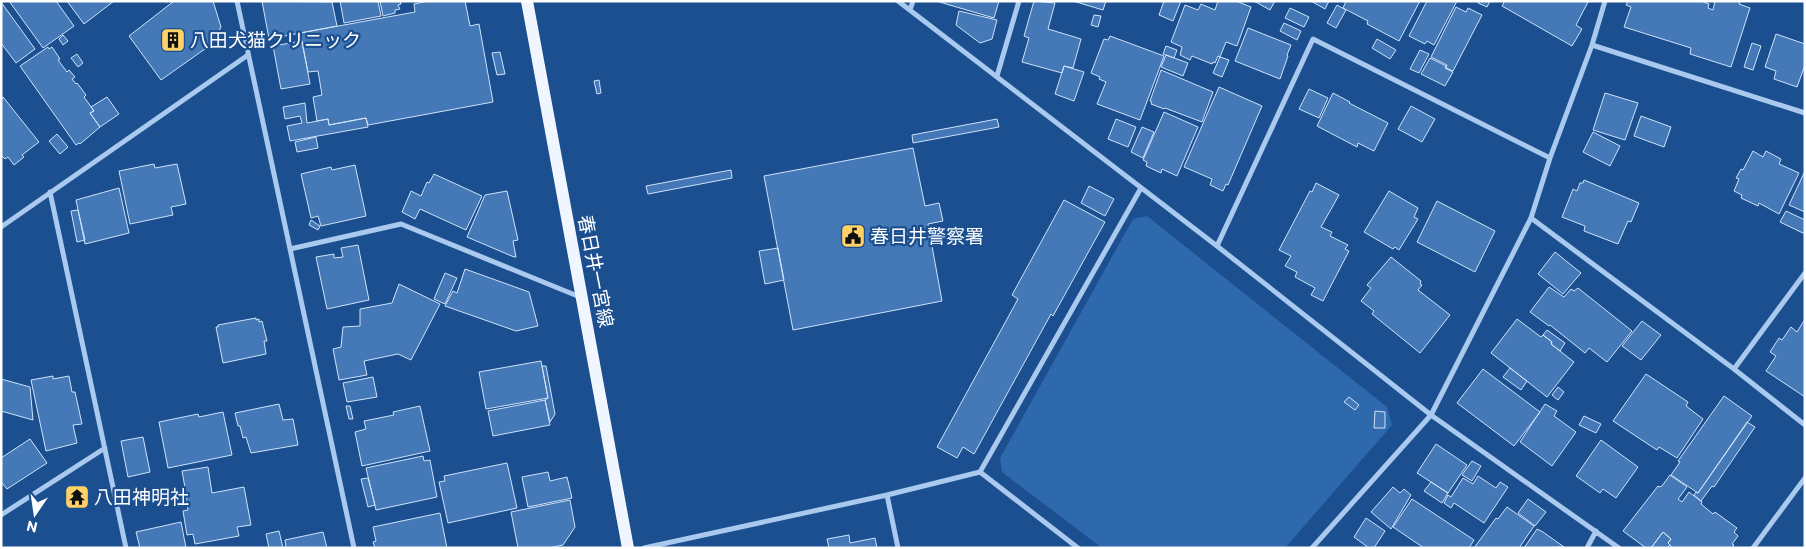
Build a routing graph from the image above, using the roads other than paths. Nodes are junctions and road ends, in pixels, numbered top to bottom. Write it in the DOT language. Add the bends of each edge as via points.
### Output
graph roads {
  1 [pos="237,1"];
  2 [pos="527,1"];
  3 [pos="898,1"];
  4 [pos="913,1"];
  5 [pos="1019,1"];
  6 [pos="1605,1"];
  7 [pos="910,10"];
  8 [pos="1592,44"];
  9 [pos="248,55"];
  10 [pos="997,76"];
  11 [pos="1805,113"];
  12 [pos="1550,158"];
  13 [pos="1141,188"];
  14 [pos="50,192"];
  15 [pos="1531,218"];
  16 [pos="1,227"];
  17 [pos="1217,246"];
  18 [pos="290,249"];
  19 [pos="1805,273"];
  20 [pos="582,298"];
  21 [pos="1734,369"];
  22 [pos="1431,415"];
  23 [pos="1805,425"];
  24 [pos="106,448"];
  25 [pos="980,472"];
  26 [pos="1805,478"];
  27 [pos="887,495"];
  28 [pos="1,515"];
  29 [pos="1596,532"];
  30 [pos="126,548"];
  31 [pos="354,548"];
  32 [pos="628,548"];
  33 [pos="644,548"];
  34 [pos="898,548"];
  35 [pos="1078,548"];
  36 [pos="1312,548"];
  37 [pos="1587,548"];
  38 [pos="1619,548"];
  39 [pos="1753,548"];
  1 -- 9 [label="street"];
  2 -- 20 [label="main road, 春日井一宮線"];
  3 -- 7 [label="street"];
  4 -- 7 [label="street"];
  5 -- 10 [label="street"];
  6 -- 8 [label="street"];
  7 -- 10 [label="street"];
  8 -- 11 [label="street"];
  8 -- 12 [label="street"];
  9 -- 14 [label="street"];
  9 -- 18 [label="street"];
  10 -- 13 [label="street"];
  12 -- 15 [label="street"];
  12 -- 17 [label="street" via="1314,39"];
  13 -- 17 [label="street"];
  13 -- 25 [label="street"];
  14 -- 16 [label="street"];
  14 -- 24 [label="street"];
  15 -- 21 [label="street"];
  15 -- 22 [label="street"];
  17 -- 22 [label="street"];
  18 -- 20 [label="street" via="401,224"];
  18 -- 31 [label="street"];
  19 -- 21 [label="street"];
  20 -- 32 [label="main road, 春日井一宮線"];
  21 -- 23 [label="street"];
  22 -- 29 [label="street"];
  22 -- 36 [label="street"];
  24 -- 28 [label="street"];
  24 -- 30 [label="street"];
  25 -- 27 [label="street"];
  25 -- 35 [label="street"];
  26 -- 39 [label="street"];
  27 -- 33 [label="street"];
  27 -- 34 [label="street"];
  29 -- 37 [label="street"];
  29 -- 38 [label="street"];
}
